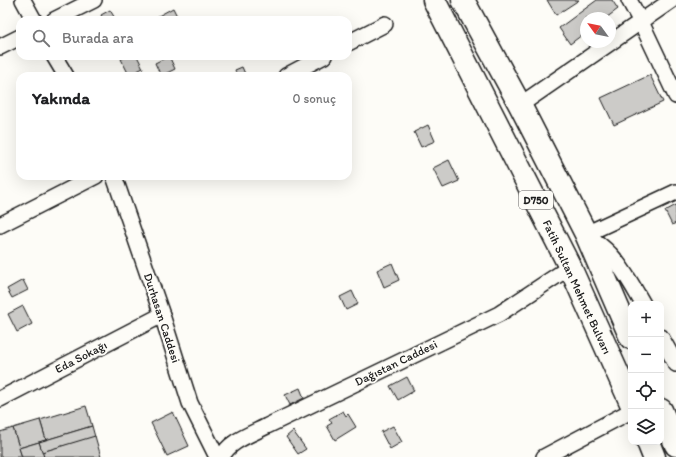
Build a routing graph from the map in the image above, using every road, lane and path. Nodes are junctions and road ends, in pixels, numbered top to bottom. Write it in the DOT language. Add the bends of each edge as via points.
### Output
graph roads {
  1 [pos="23,0"];
  2 [pos="94,0"];
  3 [pos="434,0"];
  4 [pos="463,0"];
  5 [pos="629,0"];
  6 [pos="672,0"];
  7 [pos="32,16"];
  8 [pos="62,16"];
  9 [pos="641,22"];
  10 [pos="385,24"];
  11 [pos="16,39"];
  12 [pos="352,41"];
  13 [pos="0,48"];
  14 [pos="56,60"];
  15 [pos="316,60"];
  16 [pos="64,72"];
  17 [pos="294,72"];
  18 [pos="676,96"];
  19 [pos="520,105"];
  20 [pos="88,180"];
  21 [pos="115,180"];
  22 [pos="676,192"];
  23 [pos="0,225"];
  24 [pos="586,234"];
  25 [pos="570,267"];
  26 [pos="641,301"];
  27 [pos="162,315"];
  28 [pos="631,337"];
  29 [pos="664,342"];
  30 [pos="676,364"];
  31 [pos="628,396"];
  32 [pos="0,399"];
  33 [pos="628,413"];
  34 [pos="664,417"];
  35 [pos="649,445"];
  36 [pos="676,445"];
  37 [pos="217,457"];
  38 [pos="222,457"];
  39 [pos="544,457"];
  40 [pos="654,457"];
  1 -- 7 [label="street"];
  2 -- 8 [label="street"];
  3 -- 25 [label="highway, Fatih Sultan Mehmet Bulvarı / D750"];
  4 -- 19 [label="highway, D750"];
  5 -- 9 [label="street"];
  6 -- 9 [label="street"];
  9 -- 18 [label="street"];
  9 -- 19 [label="street"];
  10 -- 12 [label="street"];
  11 -- 13 [label="street"];
  14 -- 16 [label="street"];
  15 -- 17 [label="street"];
  19 -- 24 [label="highway, D750"];
  20 -- 23 [label="street"];
  21 -- 27 [label="street, Durhasan Caddesi"];
  22 -- 24 [label="street"];
  24 -- 26 [label="street" via="619,264"];
  24 -- 28 [label="highway, D750"];
  25 -- 31 [label="highway, Fatih Sultan Mehmet Bulvarı / D750"];
  25 -- 38 [label="street, Dağıstan Caddesi" via="498,314 254,433 226,448"];
  27 -- 32 [label="street, Eda Sokağı"];
  27 -- 37 [label="street, Durhasan Caddesi" via="190,403"];
  29 -- 30 [label="street"];
  33 -- 39 [label="street"];
  34 -- 36 [label="highway"];
  35 -- 40 [label="highway"];
}
